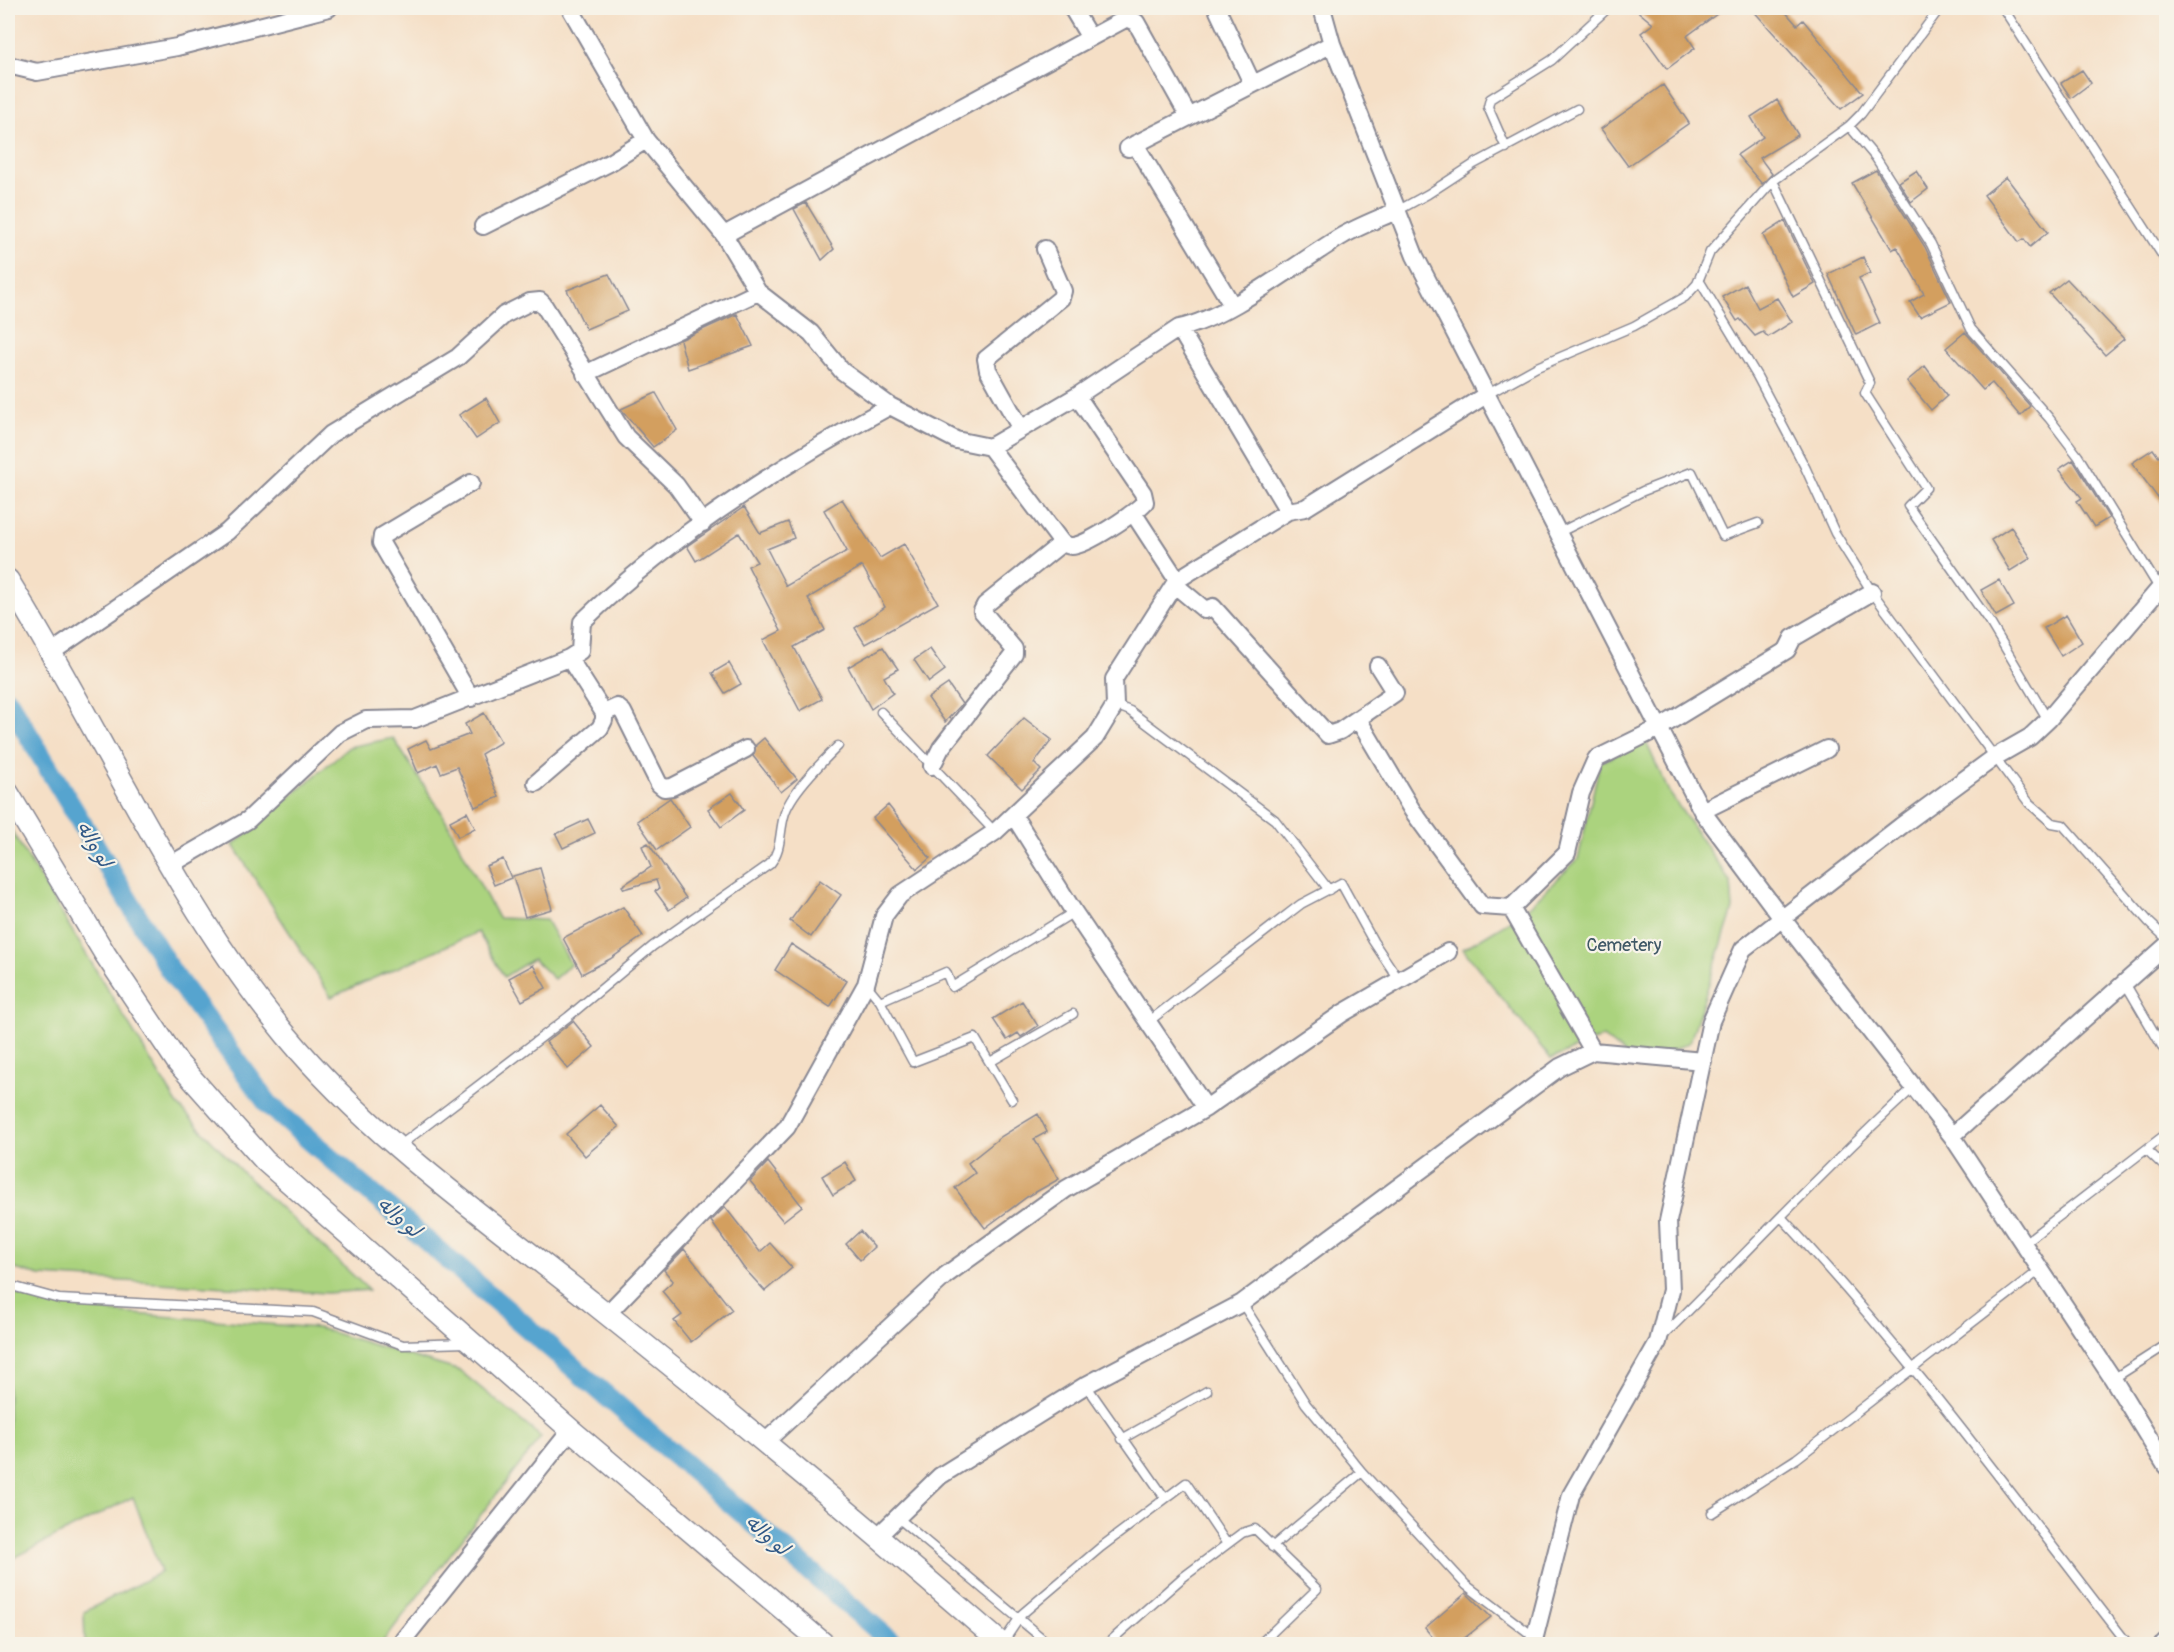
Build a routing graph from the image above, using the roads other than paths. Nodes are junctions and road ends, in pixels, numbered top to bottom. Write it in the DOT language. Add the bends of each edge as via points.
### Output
graph roads {
  1 [pos="329,8"];
  2 [pos="570,8"];
  3 [pos="1072,8"];
  4 [pos="1322,8"];
  5 [pos="1608,8"];
  6 [pos="1940,8"];
  7 [pos="2003,8"];
  8 [pos="1218,11"];
  9 [pos="1090,38"];
  10 [pos="1332,44"];
  11 [pos="8,64"];
  12 [pos="1252,83"];
  13 [pos="1577,109"];
  14 [pos="1188,115"];
  15 [pos="1849,126"];
  16 [pos="646,140"];
  17 [pos="1506,148"];
  18 [pos="1773,181"];
  19 [pos="1396,211"];
  20 [pos="483,226"];
  21 [pos="723,235"];
  22 [pos="1046,249"];
  23 [pos="2166,261"];
  24 [pos="1698,280"];
  25 [pos="758,292"];
  26 [pos="1232,305"];
  27 [pos="1179,328"];
  28 [pos="585,374"];
  29 [pos="1486,395"];
  30 [pos="1077,396"];
  31 [pos="890,406"];
  32 [pos="1021,429"];
  33 [pos="990,447"];
  34 [pos="471,483"];
  35 [pos="1288,511"];
  36 [pos="1134,514"];
  37 [pos="703,523"];
  38 [pos="1758,523"];
  39 [pos="1558,533"];
  40 [pos="1062,543"];
  41 [pos="8,580"];
  42 [pos="1176,583"];
  43 [pos="2163,584"];
  44 [pos="1872,592"];
  45 [pos="52,652"];
  46 [pos="569,658"];
  47 [pos="1378,666"];
  48 [pos="471,698"];
  49 [pos="1115,705"];
  50 [pos="881,712"];
  51 [pos="604,713"];
  52 [pos="1358,719"];
  53 [pos="2048,720"];
  54 [pos="1659,728"];
  55 [pos="838,746"];
  56 [pos="746,749"];
  57 [pos="1827,749"];
  58 [pos="1995,757"];
  59 [pos="932,766"];
  60 [pos="536,783"];
  61 [pos="8,794"];
  62 [pos="1702,811"];
  63 [pos="1014,816"];
  64 [pos="995,832"];
  65 [pos="170,865"];
  66 [pos="1329,890"];
  67 [pos="1511,908"];
  68 [pos="1074,912"];
  69 [pos="1781,917"];
  70 [pos="2166,938"];
  71 [pos="2166,946"];
  72 [pos="1448,952"];
  73 [pos="1399,980"];
  74 [pos="2125,983"];
  75 [pos="866,984"];
  76 [pos="880,1001"];
  77 [pos="1073,1014"];
  78 [pos="1148,1022"];
  79 [pos="1593,1051"];
  80 [pos="2166,1053"];
  81 [pos="1702,1061"];
  82 [pos="990,1062"];
  83 [pos="1914,1087"];
  84 [pos="1012,1100"];
  85 [pos="1206,1108"];
  86 [pos="2166,1134"];
  87 [pos="1952,1136"];
  88 [pos="398,1147"];
  89 [pos="2148,1151"];
  90 [pos="2166,1168"];
  91 [pos="1782,1218"];
  92 [pos="2023,1244"];
  93 [pos="2040,1269"];
  94 [pos="8,1285"];
  95 [pos="1242,1303"];
  96 [pos="607,1314"];
  97 [pos="472,1342"];
  98 [pos="1658,1342"];
  99 [pos="2166,1345"];
  100 [pos="1915,1368"];
  101 [pos="2113,1379"];
  102 [pos="1086,1384"];
  103 [pos="1207,1391"];
  104 [pos="571,1430"];
  105 [pos="1122,1439"];
  106 [pos="764,1443"];
  107 [pos="2166,1466"];
  108 [pos="1362,1472"];
  109 [pos="1165,1498"];
  110 [pos="1712,1513"];
  111 [pos="897,1518"];
  112 [pos="878,1536"];
  113 [pos="1227,1544"];
  114 [pos="1272,1547"];
  115 [pos="1018,1620"];
  116 [pos="1533,1640"];
  117 [pos="2166,1641"];
  118 [pos="400,1644"];
  119 [pos="824,1644"];
  120 [pos="1002,1644"];
  121 [pos="1049,1644"];
  122 [pos="1107,1644"];
  123 [pos="1260,1644"];
  124 [pos="2128,1644"];
  125 [pos="2163,1644"];
  1 -- 11 [label="street" via="165,50 37,72"];
  2 -- 16 [label="street"];
  3 -- 9 [label="street"];
  4 -- 10 [label="street"];
  5 -- 17 [label="lane" via="1552,60 1490,99 1488,107"];
  6 -- 15 [label="lane"];
  7 -- 23 [label="lane"];
  8 -- 12 [label="street"];
  9 -- 14 [label="street" via="1127,18 1136,22"];
  9 -- 21 [label="street"];
  10 -- 12 [label="street"];
  10 -- 19 [label="street"];
  12 -- 14 [label="street"];
  13 -- 17 [label="lane"];
  14 -- 26 [label="street" via="1131,146"];
  15 -- 18 [label="lane"];
  15 -- 43 [label="lane" via="1876,158 1931,244 1971,329 2078,456"];
  16 -- 20 [label="street" via="609,163"];
  16 -- 21 [label="street"];
  17 -- 19 [label="lane"];
  18 -- 24 [label="lane" via="1710,252"];
  18 -- 53 [label="lane" via="1870,383 1865,393 1926,488 1908,506 1992,624"];
  19 -- 26 [label="street" via="1344,235"];
  19 -- 29 [label="street"];
  21 -- 25 [label="street"];
  22 -- 32 [label="street" via="1063,291 1061,298 986,359 988,370"];
  24 -- 29 [label="lane" via="1685,297 1634,326 1537,367"];
  24 -- 44 [label="lane" via="1756,376 1835,533"];
  25 -- 28 [label="street"];
  25 -- 31 [label="street" via="811,333 842,371"];
  26 -- 27 [label="street" via="1195,325"];
  27 -- 30 [label="street"];
  27 -- 35 [label="street"];
  28 -- 37 [label="street" via="626,437 676,485"];
  28 -- 45 [label="street" via="540,301 504,315 458,357 331,434 227,531"];
  29 -- 35 [label="street" via="1305,508"];
  29 -- 39 [label="street"];
  30 -- 32 [label="street"];
  30 -- 36 [label="street" via="1143,493 1145,502"];
  31 -- 33 [label="street" via="956,440"];
  31 -- 37 [label="street" via="831,438"];
  32 -- 33 [label="street"];
  33 -- 40 [label="street"];
  34 -- 48 [label="street" via="382,536 381,543"];
  35 -- 42 [label="street"];
  36 -- 40 [label="street" via="1082,543"];
  36 -- 42 [label="street"];
  37 -- 46 [label="street" via="611,594 582,622 580,651"];
  38 -- 39 [label="lane" via="1723,536 1692,472 1643,491"];
  39 -- 54 [label="street"];
  40 -- 59 [label="street" via="985,605 982,611 1014,654 941,748"];
  41 -- 45 [label="street"];
  42 -- 49 [label="street" via="1114,679"];
  42 -- 52 [label="street" via="1205,610 1213,607 1329,735"];
  43 -- 53 [label="street"];
  44 -- 54 [label="street" via="1793,638 1787,650"];
  44 -- 58 [label="lane"];
  45 -- 65 [label="street"];
  46 -- 48 [label="street"];
  46 -- 51 [label="street"];
  47 -- 52 [label="street" via="1395,693"];
  48 -- 65 [label="street" via="415,719 366,720 340,733 248,820"];
  49 -- 63 [label="street" via="1095,738"];
  49 -- 66 [label="lane" via="1130,711 1275,820"];
  50 -- 59 [label="lane"];
  51 -- 56 [label="street" via="618,707 623,712 664,788 672,788"];
  51 -- 60 [label="street" via="600,728"];
  52 -- 67 [label="street" via="1412,810 1482,906"];
  53 -- 58 [label="street"];
  54 -- 62 [label="street"];
  54 -- 67 [label="street" via="1596,759 1581,793 1567,853"];
  55 -- 88 [label="lane" via="792,800 784,815 778,854 770,864 653,946 568,1017"];
  57 -- 62 [label="street"];
  58 -- 69 [label="street"];
  58 -- 70 [label="lane" via="2029,802 2052,823 2063,825"];
  59 -- 64 [label="lane"];
  61 -- 97 [label="street" via="105,954 178,1063 265,1161"];
  62 -- 69 [label="street"];
  63 -- 64 [label="street"];
  63 -- 68 [label="street"];
  64 -- 75 [label="street" via="900,895 884,916"];
  65 -- 88 [label="street" via="242,980 287,1037 341,1096"];
  66 -- 73 [label="lane" via="1341,883"];
  66 -- 78 [label="lane" via="1293,910"];
  67 -- 79 [label="street"];
  68 -- 76 [label="lane" via="952,987 946,972"];
  68 -- 78 [label="street"];
  69 -- 81 [label="street" via="1743,950 1711,1021"];
  69 -- 83 [label="street"];
  71 -- 74 [label="street"];
  72 -- 73 [label="street"];
  73 -- 85 [label="street" via="1342,1013"];
  74 -- 80 [label="lane"];
  74 -- 87 [label="street"];
  75 -- 76 [label="lane"];
  75 -- 96 [label="street" via="787,1127"];
  76 -- 82 [label="lane" via="913,1062 975,1038"];
  77 -- 82 [label="lane"];
  78 -- 85 [label="street"];
  79 -- 81 [label="street"];
  79 -- 95 [label="street" via="1560,1067"];
  81 -- 98 [label="street" via="1668,1221 1671,1290"];
  82 -- 84 [label="lane"];
  83 -- 87 [label="street"];
  83 -- 91 [label="lane" via="1846,1150"];
  85 -- 106 [label="street" via="1066,1189 946,1275"];
  86 -- 89 [label="lane"];
  87 -- 92 [label="street"];
  88 -- 96 [label="street"];
  89 -- 90 [label="lane"];
  89 -- 92 [label="lane"];
  91 -- 98 [label="lane"];
  91 -- 100 [label="lane"];
  92 -- 93 [label="street"];
  93 -- 100 [label="lane"];
  93 -- 101 [label="street"];
  94 -- 97 [label="lane" via="59,1299 313,1312 403,1345"];
  95 -- 102 [label="street"];
  95 -- 108 [label="lane" via="1306,1404"];
  96 -- 106 [label="street"];
  97 -- 104 [label="street"];
  98 -- 116 [label="street" via="1571,1495"];
  99 -- 101 [label="lane"];
  100 -- 110 [label="lane" via="1796,1459"];
  100 -- 124 [label="lane"];
  101 -- 107 [label="street"];
  102 -- 105 [label="lane"];
  102 -- 111 [label="street" via="940,1476"];
  103 -- 105 [label="lane"];
  104 -- 118 [label="street"];
  104 -- 119 [label="street"];
  105 -- 109 [label="lane"];
  106 -- 112 [label="street"];
  108 -- 114 [label="lane"];
  108 -- 116 [label="lane" via="1467,1585"];
  109 -- 113 [label="lane" via="1186,1484"];
  109 -- 115 [label="lane" via="1101,1547"];
  111 -- 112 [label="street"];
  111 -- 115 [label="lane"];
  112 -- 120 [label="street"];
  113 -- 114 [label="lane" via="1255,1529"];
  113 -- 122 [label="lane"];
  114 -- 123 [label="lane" via="1317,1589"];
  115 -- 120 [label="lane"];
  115 -- 121 [label="lane"];
  117 -- 125 [label="street"];
}
